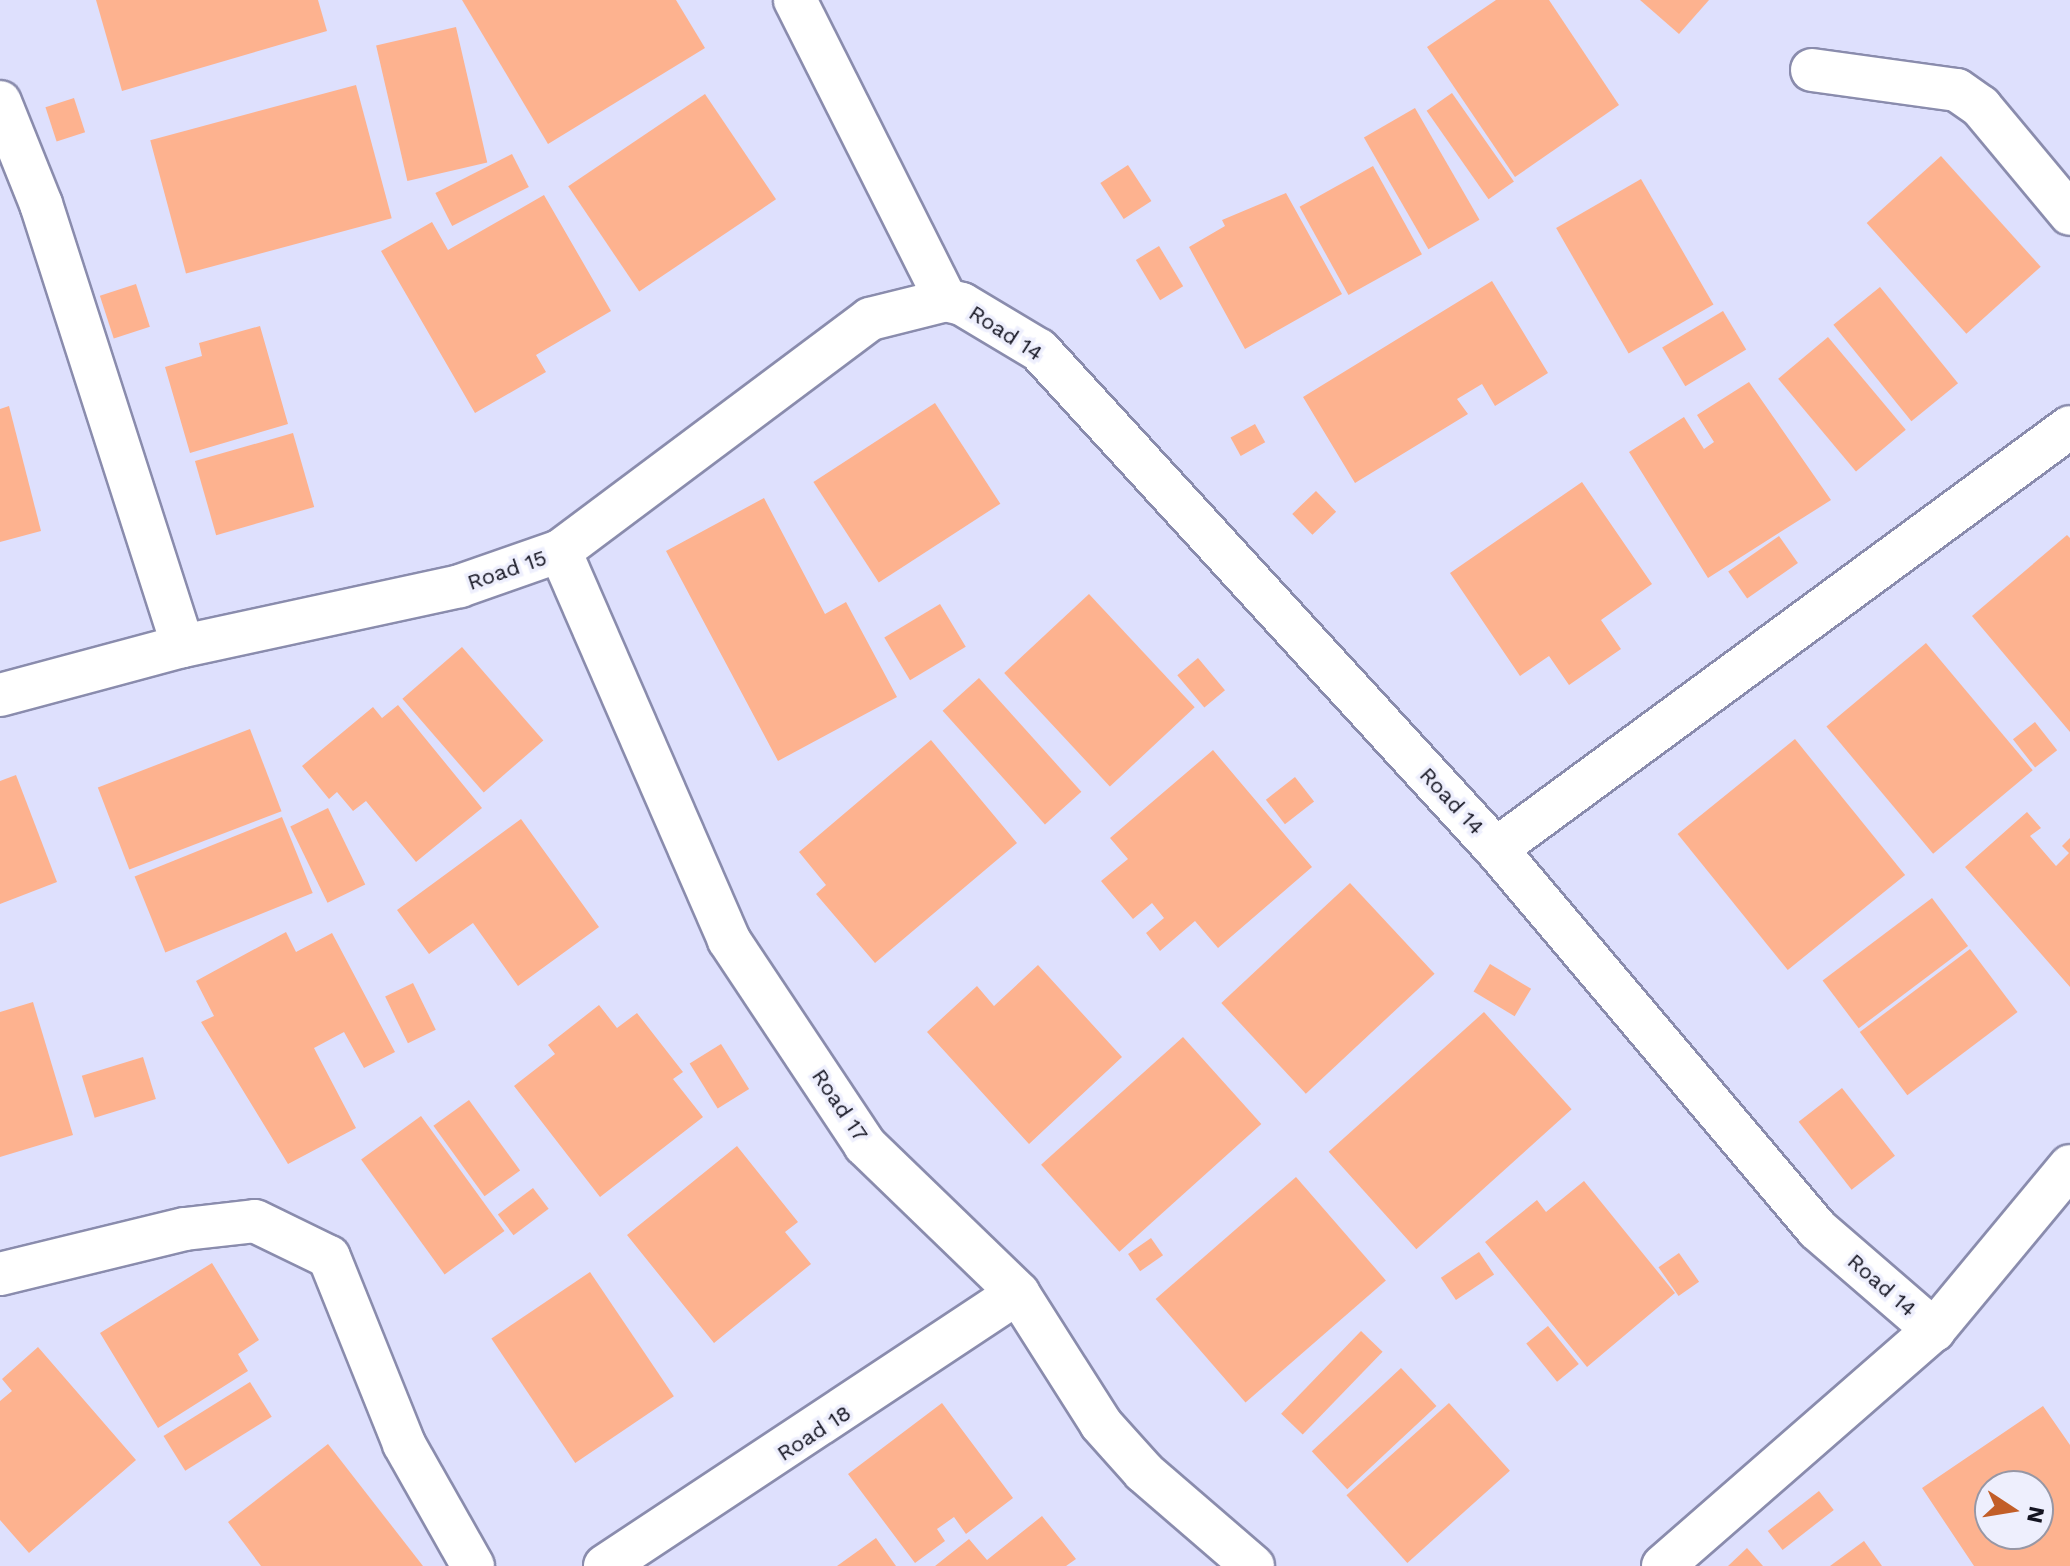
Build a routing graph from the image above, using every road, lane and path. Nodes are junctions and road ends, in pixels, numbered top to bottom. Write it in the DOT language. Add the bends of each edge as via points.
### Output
graph roads {
  1 [pos="795,0"];
  2 [pos="1812,70"];
  3 [pos="0,102"];
  4 [pos="2070,214"];
  5 [pos="946,300"];
  6 [pos="2070,427"];
  7 [pos="560,551"];
  8 [pos="183,646"];
  9 [pos="0,695"];
  10 [pos="1496,849"];
  11 [pos="2070,1166"];
  12 [pos="0,1274"];
  13 [pos="1018,1293"];
  14 [pos="1934,1330"];
  15 [pos="473,1566"];
  16 [pos="605,1566"];
  17 [pos="1253,1566"];
  18 [pos="1663,1566"];
  1 -- 5 [label="street"];
  2 -- 4 [label="street" via="1957,90 1981,107"];
  3 -- 8 [label="street" via="41,204"];
  5 -- 7 [label="street, Road 15" via="870,319"];
  5 -- 10 [label="street, Road 14" via="1039,350"];
  6 -- 10 [label="street"];
  7 -- 8 [label="street, Road 15" via="460,586"];
  7 -- 13 [label="street, Road 17" via="729,940 865,1145"];
  8 -- 9 [label="street, Road 15"];
  10 -- 14 [label="street, Road 14" via="1817,1229"];
  11 -- 14 [label="street"];
  12 -- 15 [label="street" via="185,1229 255,1221 329,1257 404,1444"];
  13 -- 16 [label="street, Road 18"];
  13 -- 17 [label="street, Road 17" via="1101,1424 1144,1472"];
  14 -- 18 [label="street"];
}
